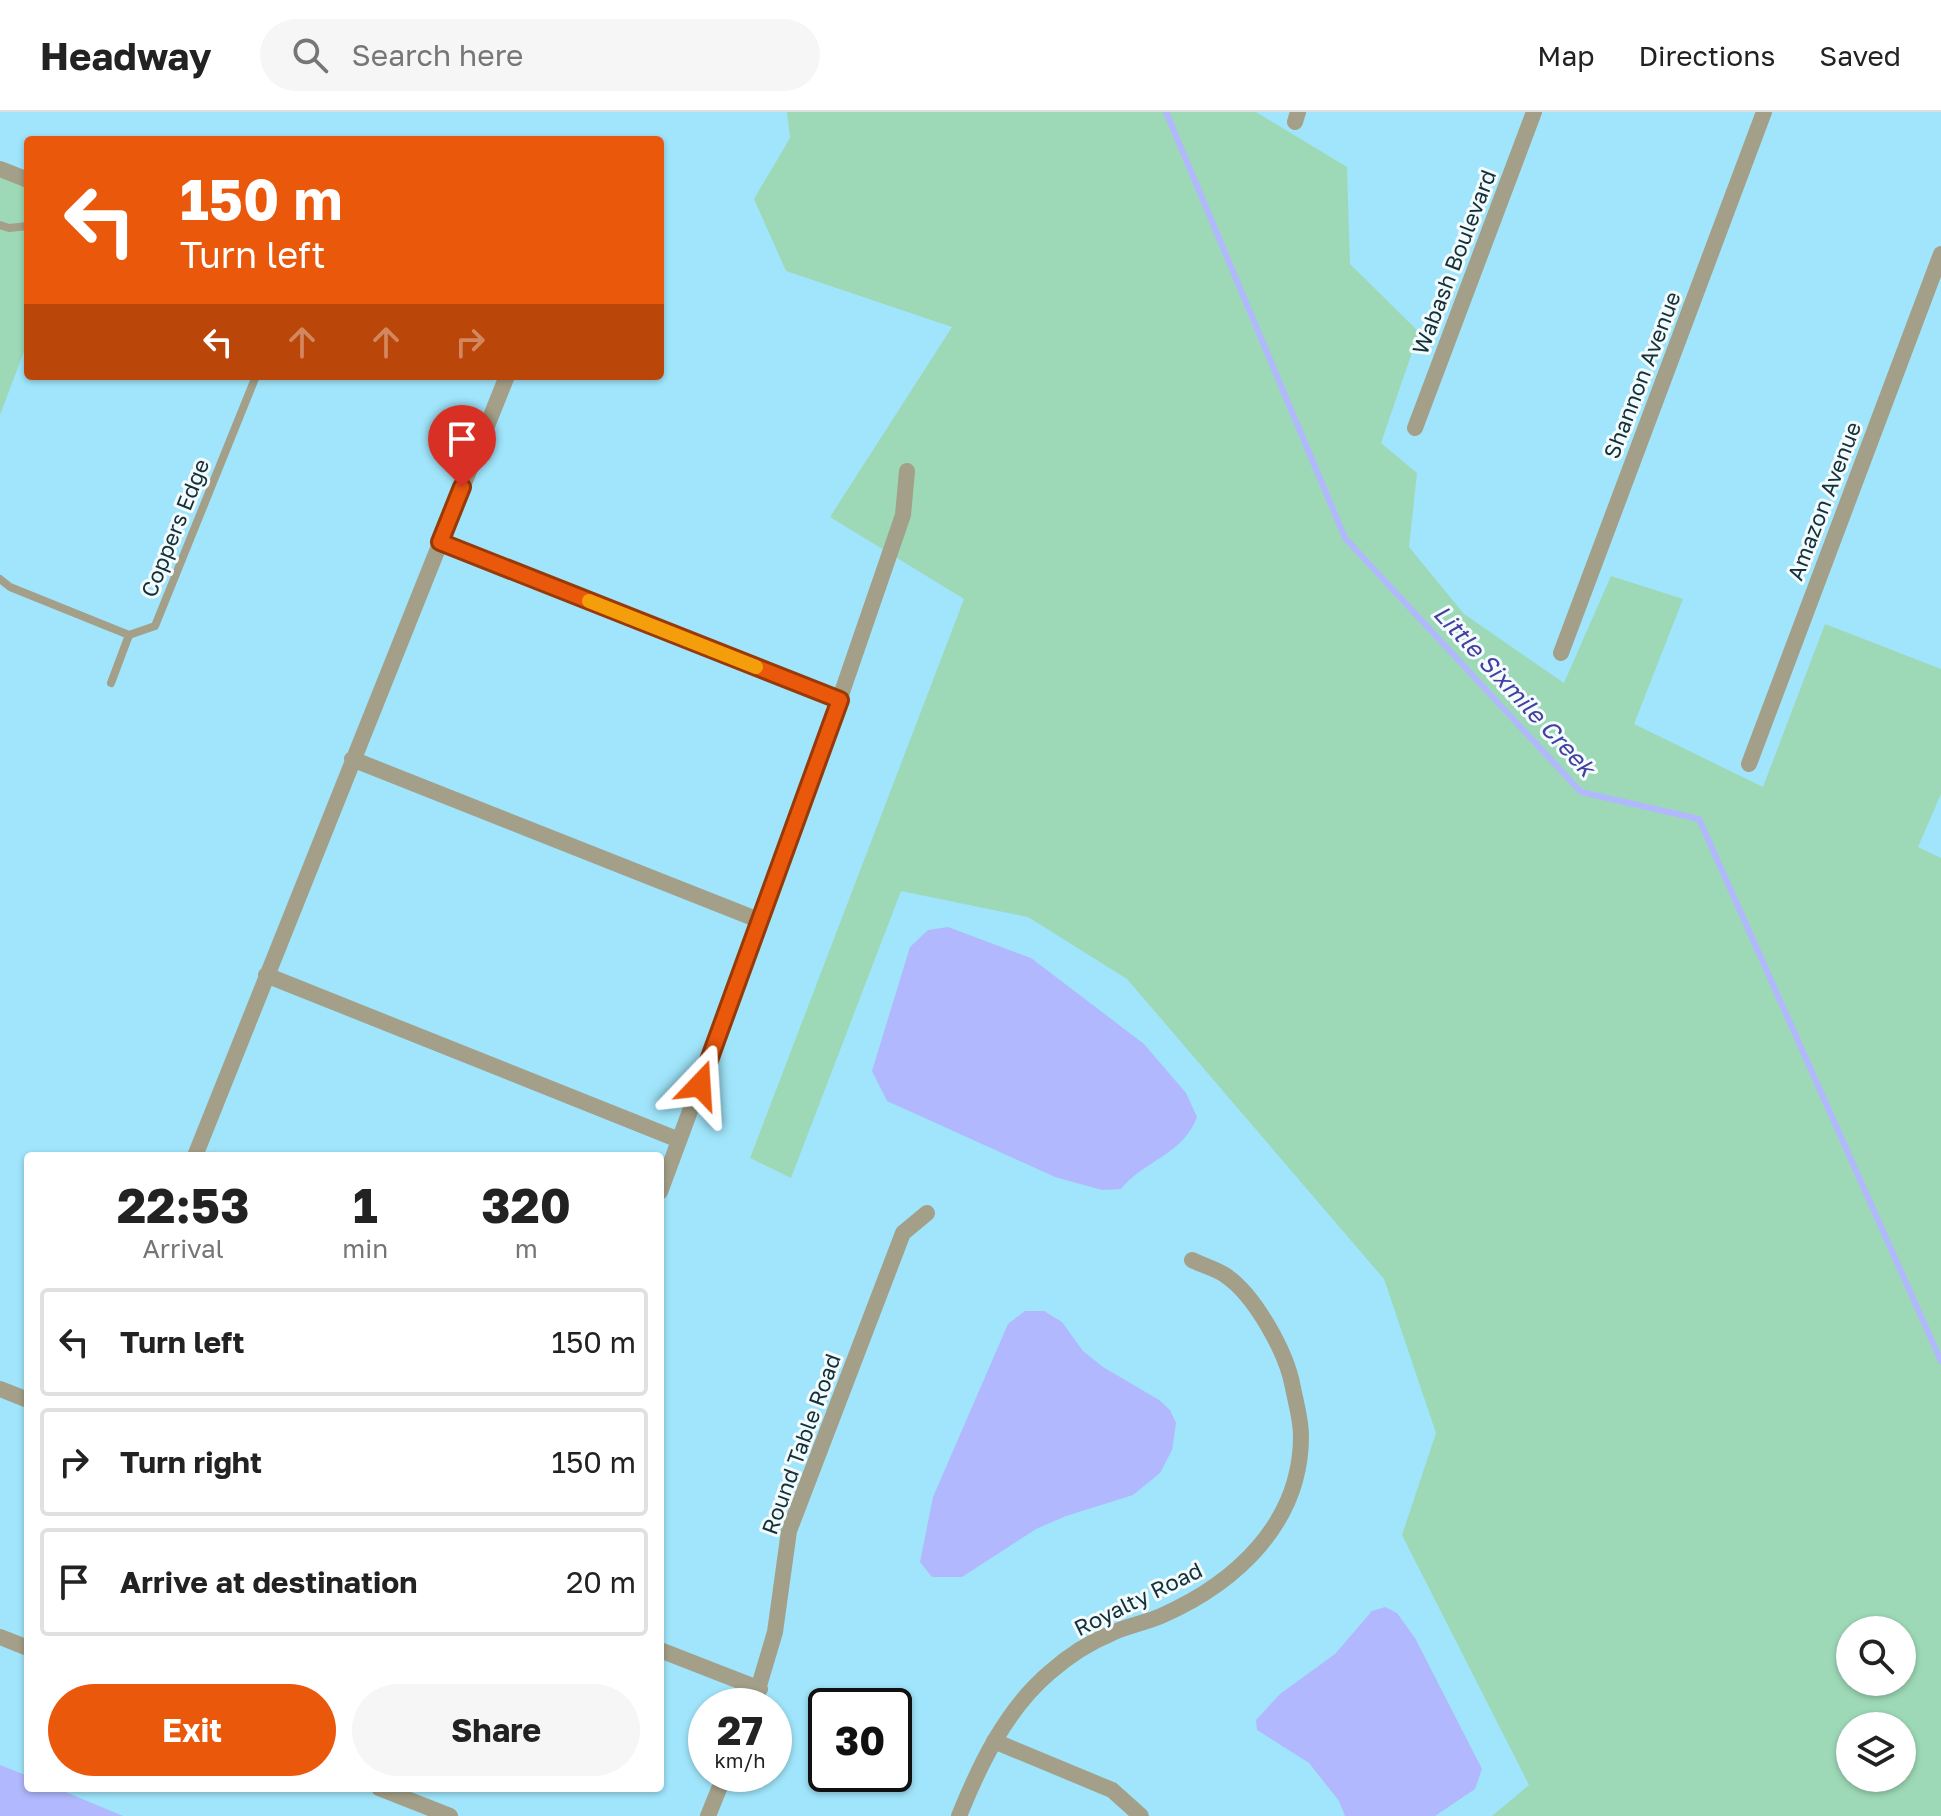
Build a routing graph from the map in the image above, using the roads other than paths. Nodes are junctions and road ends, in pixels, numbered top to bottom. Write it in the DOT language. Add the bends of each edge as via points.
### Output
graph roads {
  1 [pos="1534,112"];
  2 [pos="1764,112"];
  3 [pos="0,169"];
  4 [pos="24,178"];
  5 [pos="0,225"];
  6 [pos="24,226"];
  7 [pos="1941,254"];
  8 [pos="254,380"];
  9 [pos="505,380"];
  10 [pos="1415,428"];
  11 [pos="907,471"];
  12 [pos="440,542"];
  13 [pos="0,579"];
  14 [pos="129,635"];
  15 [pos="1561,653"];
  16 [pos="111,683"];
  17 [pos="840,700"];
  18 [pos="352,759"];
  19 [pos="1749,764"];
  20 [pos="761,921"];
  21 [pos="266,975"];
  22 [pos="679,1140"];
  23 [pos="197,1152"];
  24 [pos="664,1181"];
  25 [pos="927,1213"];
  26 [pos="1192,1260"];
  27 [pos="0,1389"];
  28 [pos="24,1398"];
  29 [pos="0,1637"];
  30 [pos="24,1646"];
  31 [pos="664,1652"];
  32 [pos="757,1688"];
  33 [pos="760,1688"];
  34 [pos="994,1741"];
  35 [pos="389,1792"];
  36 [pos="718,1792"];
  37 [pos="450,1816"];
  38 [pos="708,1816"];
  39 [pos="959,1816"];
  40 [pos="1141,1816"];
  1 -- 10 [label="street, Wabash Boulevard"];
  2 -- 15 [label="street, Shannon Avenue"];
  3 -- 4 [label="street"];
  5 -- 6 [label="lane"];
  7 -- 19 [label="street, Amazon Avenue"];
  8 -- 14 [label="lane, Coppers Edge" via="155,626"];
  9 -- 12 [label="street"];
  11 -- 17 [label="street" via="903,515"];
  12 -- 17 [label="street"];
  12 -- 18 [label="street"];
  13 -- 14 [label="lane"];
  14 -- 16 [label="lane"];
  17 -- 20 [label="street"];
  18 -- 20 [label="street"];
  18 -- 21 [label="street"];
  20 -- 22 [label="street"];
  21 -- 22 [label="street"];
  21 -- 23 [label="street"];
  22 -- 24 [label="street"];
  25 -- 33 [label="street, Round Table Road" via="903,1233 789,1531 775,1632"];
  26 -- 34 [label="street, Royalty Road" via="1226,1275 1253,1303 1291,1376 1301,1433 1299,1467 1289,1500 1267,1538 1236,1570 1187,1603 1081,1649 1024,1698"];
  27 -- 28 [label="street"];
  29 -- 30 [label="street"];
  31 -- 32 [label="street"];
  34 -- 39 [label="street, Royalty Road"];
  34 -- 40 [label="street" via="1112,1790"];
  35 -- 37 [label="street"];
  36 -- 38 [label="street"];
}
